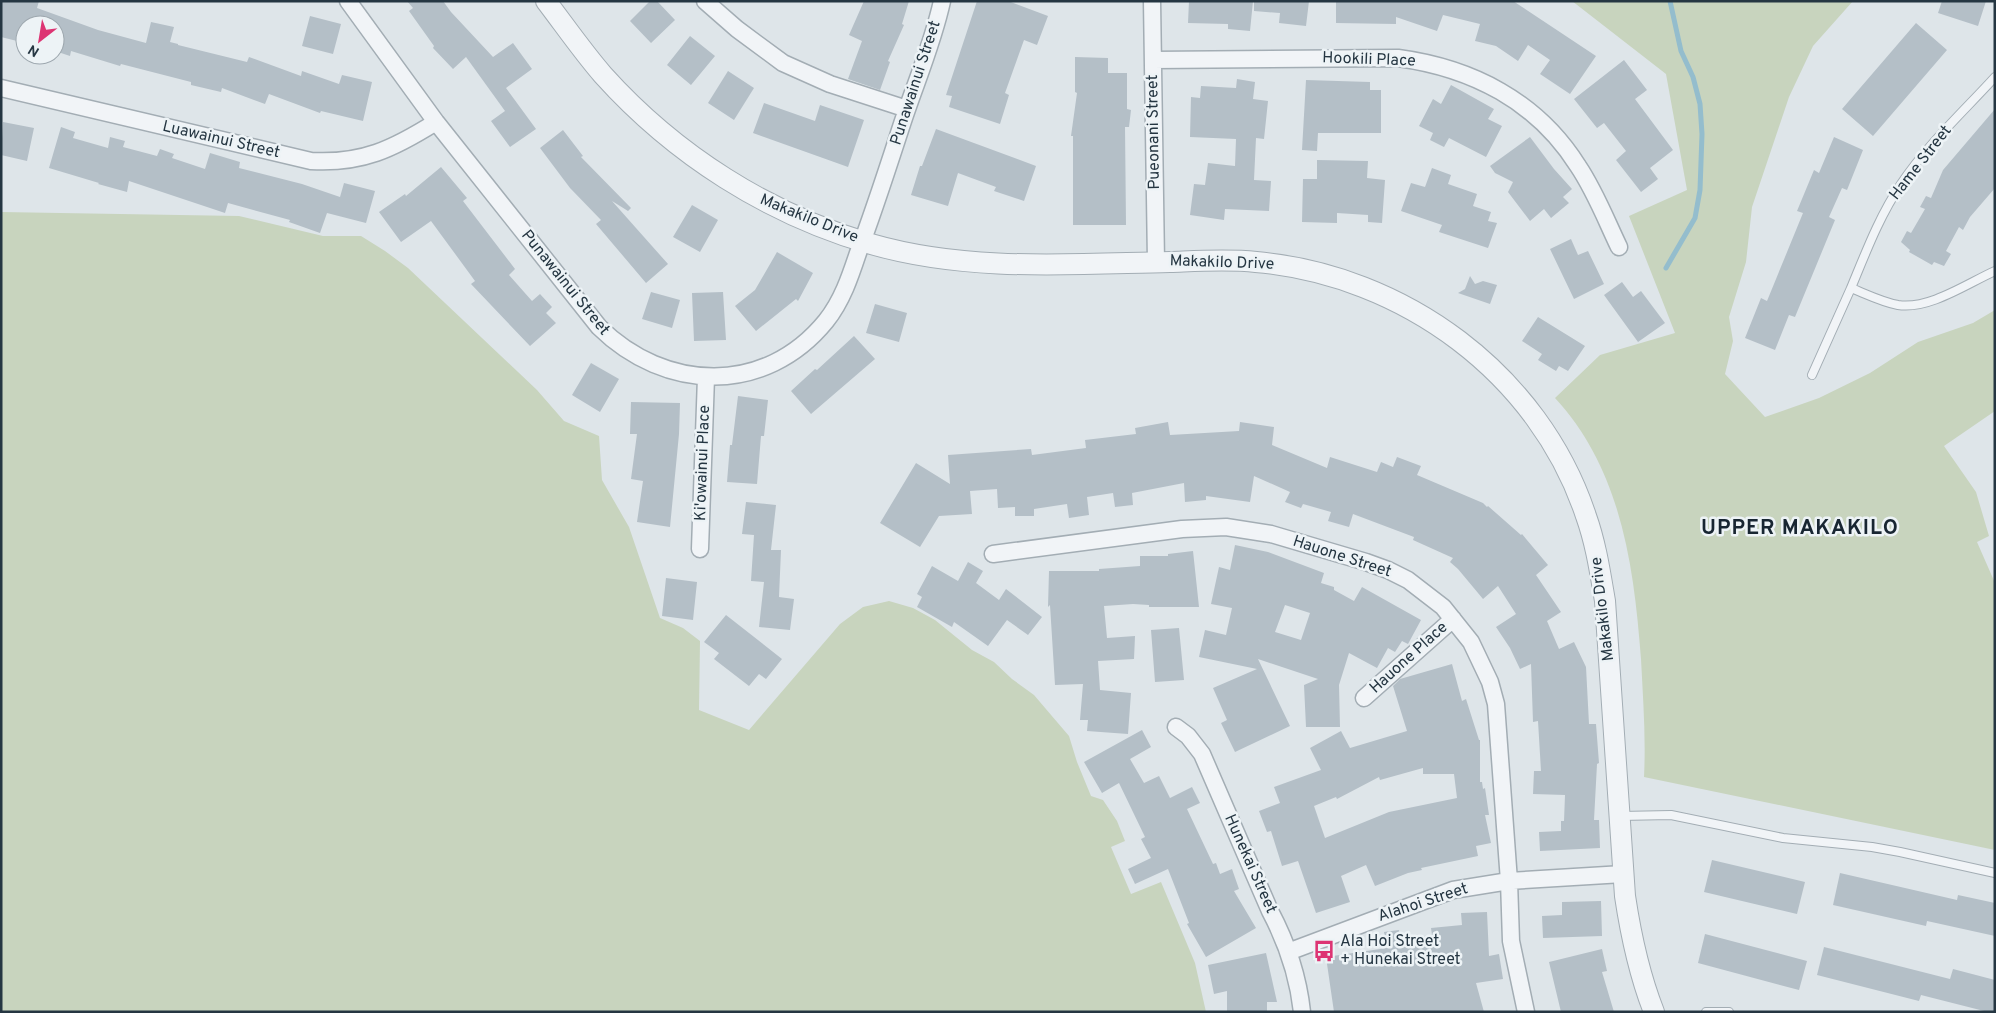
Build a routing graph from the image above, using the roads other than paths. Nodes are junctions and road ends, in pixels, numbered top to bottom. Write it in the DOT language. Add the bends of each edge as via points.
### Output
graph roads {
  1 [pos="348,1"];
  2 [pos="546,1"];
  3 [pos="706,1"];
  4 [pos="942,1"];
  5 [pos="1152,1"];
  6 [pos="1153,60"];
  7 [pos="1995,77"];
  8 [pos="1,88"];
  9 [pos="907,109"];
  10 [pos="436,122"];
  11 [pos="863,241"];
  12 [pos="1619,247"];
  13 [pos="1156,262"];
  14 [pos="1995,270"];
  15 [pos="1851,288"];
  16 [pos="1812,375"];
  17 [pos="706,377"];
  18 [pos="700,549"];
  19 [pos="993,554"];
  20 [pos="1453,619"];
  21 [pos="1364,698"];
  22 [pos="1176,727"];
  23 [pos="1619,816"];
  24 [pos="1995,873"];
  25 [pos="1623,874"];
  26 [pos="1509,881"];
  27 [pos="1288,952"];
  28 [pos="1302,1012"];
  29 [pos="1526,1012"];
  30 [pos="1654,1012"];
  31 [pos="1706,1012"];
  32 [pos="1729,1012"];
  1 -- 10 [label="street, Punawainui Street"];
  2 -- 11 [label="street, Makakilo Drive" via="602,74 648,120 698,161 753,196 812,223"];
  3 -- 9 [label="street" via="783,63 830,84"];
  4 -- 9 [label="street, Punawainui Street"];
  5 -- 6 [label="street, Pueonani Street"];
  6 -- 12 [label="street, Hookili Place" via="1398,58 1434,64 1476,78 1523,106 1562,143 1592,189"];
  6 -- 13 [label="street, Pueonani Street"];
  7 -- 15 [label="lane, Hame Street" via="1902,183 1875,231"];
  8 -- 10 [label="street, Luawainui Street" via="310,160 345,161 379,153"];
  9 -- 11 [label="street, Punawainui Street"];
  10 -- 17 [label="street, Punawainui Street" via="599,327 640,359 672,372"];
  11 -- 13 [label="street, Makakilo Drive" via="936,258 1000,265"];
  11 -- 17 [label="street, Punawainui Street" via="844,292 815,334 780,359 757,370"];
  13 -- 23 [label="street, Makakilo Drive" via="1255,262 1299,267 1341,278 1414,310 1458,339 1522,400 1548,436 1569,474 1586,515 1598,558 1605,601"];
  14 -- 15 [label="lane" via="1933,300 1913,306 1892,304"];
  15 -- 16 [label="lane, Hame Street"];
  17 -- 18 [label="street, Ki'owainui Place"];
  19 -- 20 [label="street, Hauone Street" via="1204,526 1249,529 1388,570 1426,593"];
  20 -- 21 [label="street, Hauone Place"];
  20 -- 26 [label="street, Hauone Street" via="1482,662 1496,704"];
  22 -- 27 [label="street, Hunekai Street" via="1194,742 1202,754"];
  23 -- 24 [label="lane" via="1671,815 1783,838 1900,852"];
  23 -- 25 [label="street, Makakilo Drive"];
  25 -- 26 [label="street, Alahoi Street"];
  25 -- 30 [label="street, Makakilo Drive" via="1632,943"];
  26 -- 27 [label="street, Alahoi Street" via="1444,893"];
  26 -- 29 [label="street, Hauone Street" via="1511,941"];
  27 -- 28 [label="street, Hunekai Street" via="1300,989"];
  31 -- 32 [label="lane"];
}
